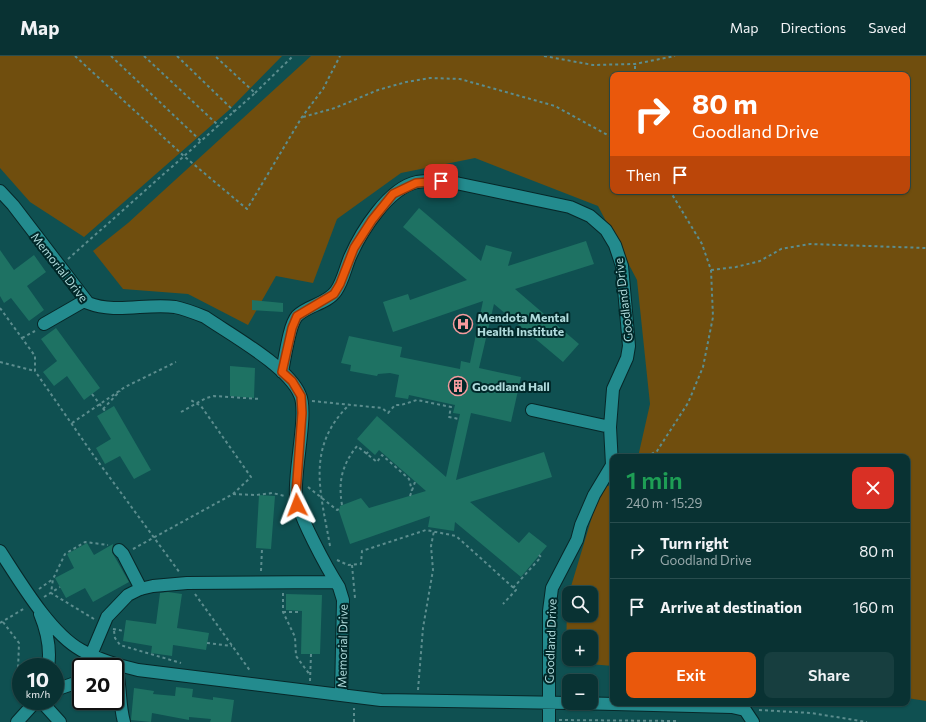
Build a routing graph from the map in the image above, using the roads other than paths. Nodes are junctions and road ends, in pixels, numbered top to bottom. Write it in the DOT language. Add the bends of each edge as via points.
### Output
graph roads {
  1 [pos="0,191"];
  2 [pos="84,301"];
  3 [pos="44,324"];
  4 [pos="282,372"];
  5 [pos="532,410"];
  6 [pos="610,427"];
  7 [pos="611,454"];
  8 [pos="610,467"];
  9 [pos="0,550"];
  10 [pos="117,550"];
  11 [pos="336,582"];
  12 [pos="141,589"];
  13 [pos="33,601"];
  14 [pos="91,655"];
  15 [pos="47,658"];
  16 [pos="138,670"];
  17 [pos="124,671"];
  18 [pos="341,695"];
  19 [pos="548,702"];
  20 [pos="562,703"];
  21 [pos="598,703"];
  22 [pos="610,704"];
  23 [pos="715,706"];
  24 [pos="28,710"];
  25 [pos="49,710"];
  26 [pos="120,710"];
  27 [pos="549,721"];
  28 [pos="17,722"];
  29 [pos="60,722"];
  30 [pos="124,722"];
  31 [pos="753,722"];
  1 -- 2 [label="lane, Memorial Drive"];
  2 -- 3 [label="lane"];
  2 -- 4 [label="lane, Memorial Drive" via="110,308 161,306 194,312"];
  4 -- 6 [label="lane, Goodland Drive" via="297,316 334,294 354,248 393,194 416,183 451,182 570,207 590,216 606,230 615,245 622,266 629,346 627,358 613,390"];
  4 -- 11 [label="lane, Memorial Drive" via="292,381 301,399 296,502"];
  5 -- 6 [label="lane"];
  6 -- 7 [label="lane, Goodland Drive"];
  8 -- 19 [label="lane, Goodland Drive" via="594,495 577,540 552,588 549,611"];
  9 -- 13 [label="lane, Memorial Drive"];
  10 -- 12 [label="lane"];
  11 -- 12 [label="lane" via="187,583"];
  11 -- 18 [label="lane, Memorial Drive" via="343,600"];
  12 -- 14 [label="lane" via="116,605 107,617"];
  13 -- 14 [label="lane, Memorial Drive" via="69,641"];
  13 -- 15 [label="lane" via="46,633"];
  14 -- 16 [label="lane, Memorial Drive"];
  16 -- 17 [label="lane"];
  16 -- 18 [label="lane, Memorial Drive"];
  18 -- 19 [label="lane, Memorial Drive" via="381,700"];
  19 -- 20 [label="lane, Memorial Drive"];
  19 -- 27 [label="lane, Goodland Drive"];
  21 -- 22 [label="lane"];
  23 -- 31 [label="lane" via="745,710"];
  24 -- 28 [label="lane"];
  25 -- 29 [label="lane"];
  26 -- 30 [label="lane"];
}
